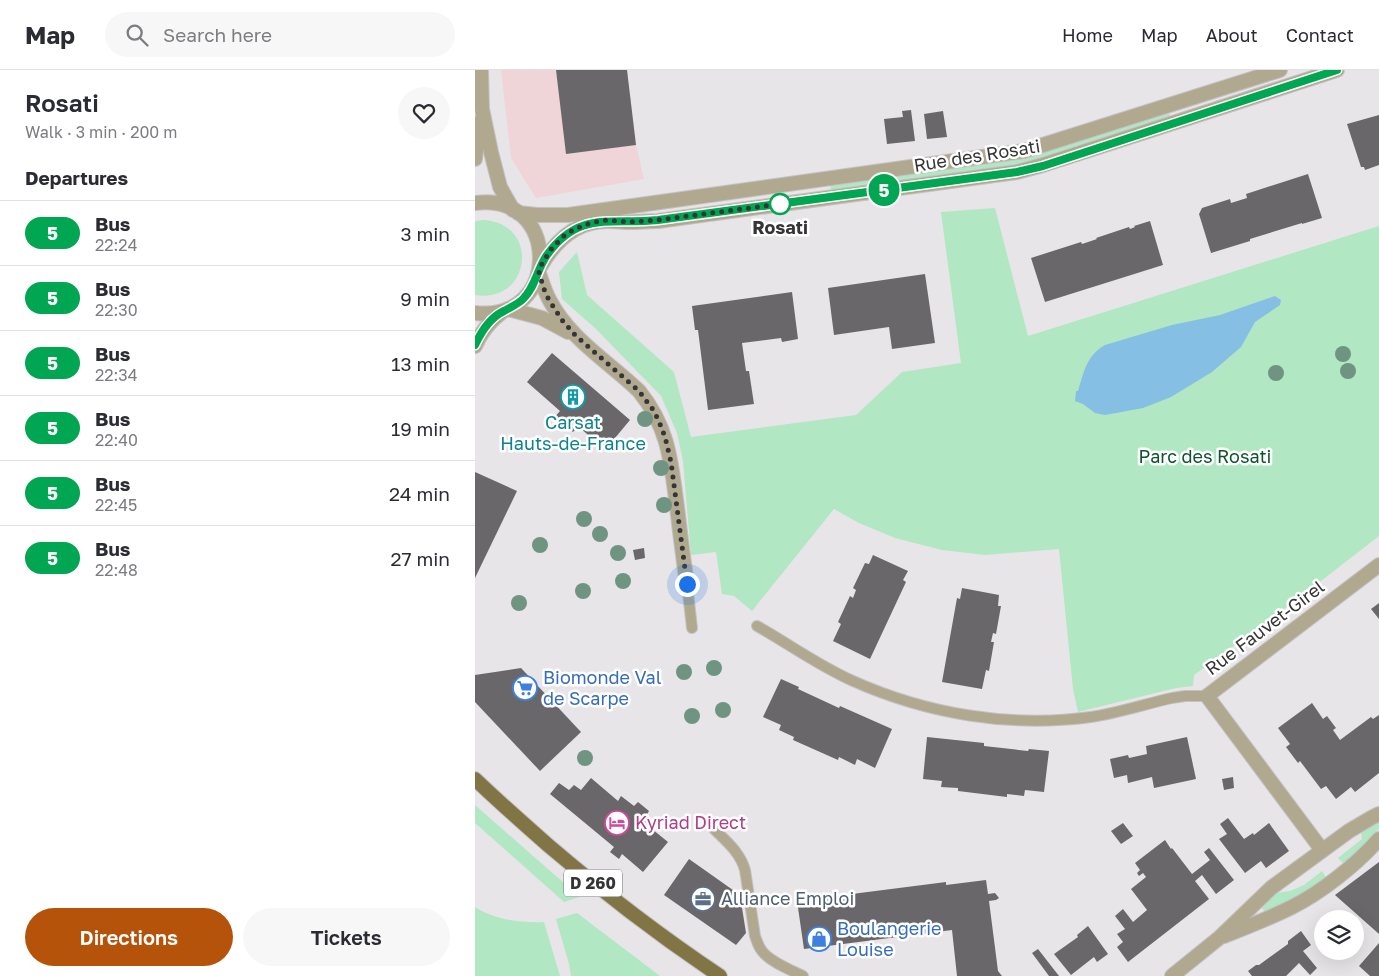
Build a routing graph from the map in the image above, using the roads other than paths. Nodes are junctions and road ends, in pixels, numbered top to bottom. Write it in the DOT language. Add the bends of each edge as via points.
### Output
graph roads {
  1 [pos="481,70"];
  2 [pos="1280,70"];
  3 [pos="1337,70"];
  4 [pos="482,109"];
  5 [pos="475,159"];
  6 [pos="475,203"];
  7 [pos="515,211"];
  8 [pos="539,270"];
  9 [pos="506,310"];
  10 [pos="475,313"];
  11 [pos="576,336"];
  12 [pos="475,346"];
  13 [pos="1379,565"];
  14 [pos="687,584"];
  15 [pos="757,626"];
  16 [pos="692,628"];
  17 [pos="1207,696"];
  18 [pos="475,779"];
  19 [pos="1379,814"];
  20 [pos="713,828"];
  21 [pos="1379,839"];
  22 [pos="1322,850"];
  23 [pos="1219,938"];
  24 [pos="720,976"];
  25 [pos="803,976"];
  26 [pos="1172,976"];
  1 -- 4 [label="street"];
  2 -- 7 [label="street, Rue des Rosati" via="1017,153 568,215 537,216"];
  3 -- 8 [label="street, Rue des Rosati" via="1017,172 658,220 590,223 564,236 549,252"];
  4 -- 5 [label="street"];
  4 -- 7 [label="street" via="497,178"];
  6 -- 7 [label="street, Rue des Rosati" via="496,203"];
  7 -- 8 [label="street" via="527,221 537,237"];
  8 -- 9 [label="street, Rue des Rosati" via="527,294"];
  8 -- 11 [label="street" via="549,300"];
  9 -- 10 [label="street" via="491,314"];
  9 -- 11 [label="street" via="542,318"];
  9 -- 12 [label="street, Rue des Rosati" via="489,323"];
  11 -- 14 [label="street" via="639,391 660,424 671,462"];
  13 -- 17 [label="street, Rue Fauvet-Girel"];
  14 -- 16 [label="lane"];
  15 -- 17 [label="lane" via="814,661 862,684 902,700 963,714 1045,721 1091,717 1172,698"];
  17 -- 22 [label="street, Rue Fauvet-Girel"];
  18 -- 24 [label="main road, D 260" via="606,894"];
  19 -- 22 [label="street"];
  20 -- 25 [label="lane" via="742,861 755,936 762,952"];
  21 -- 23 [label="street" via="1360,859 1304,901"];
  22 -- 23 [label="street" via="1271,888"];
  23 -- 26 [label="street"];
}
